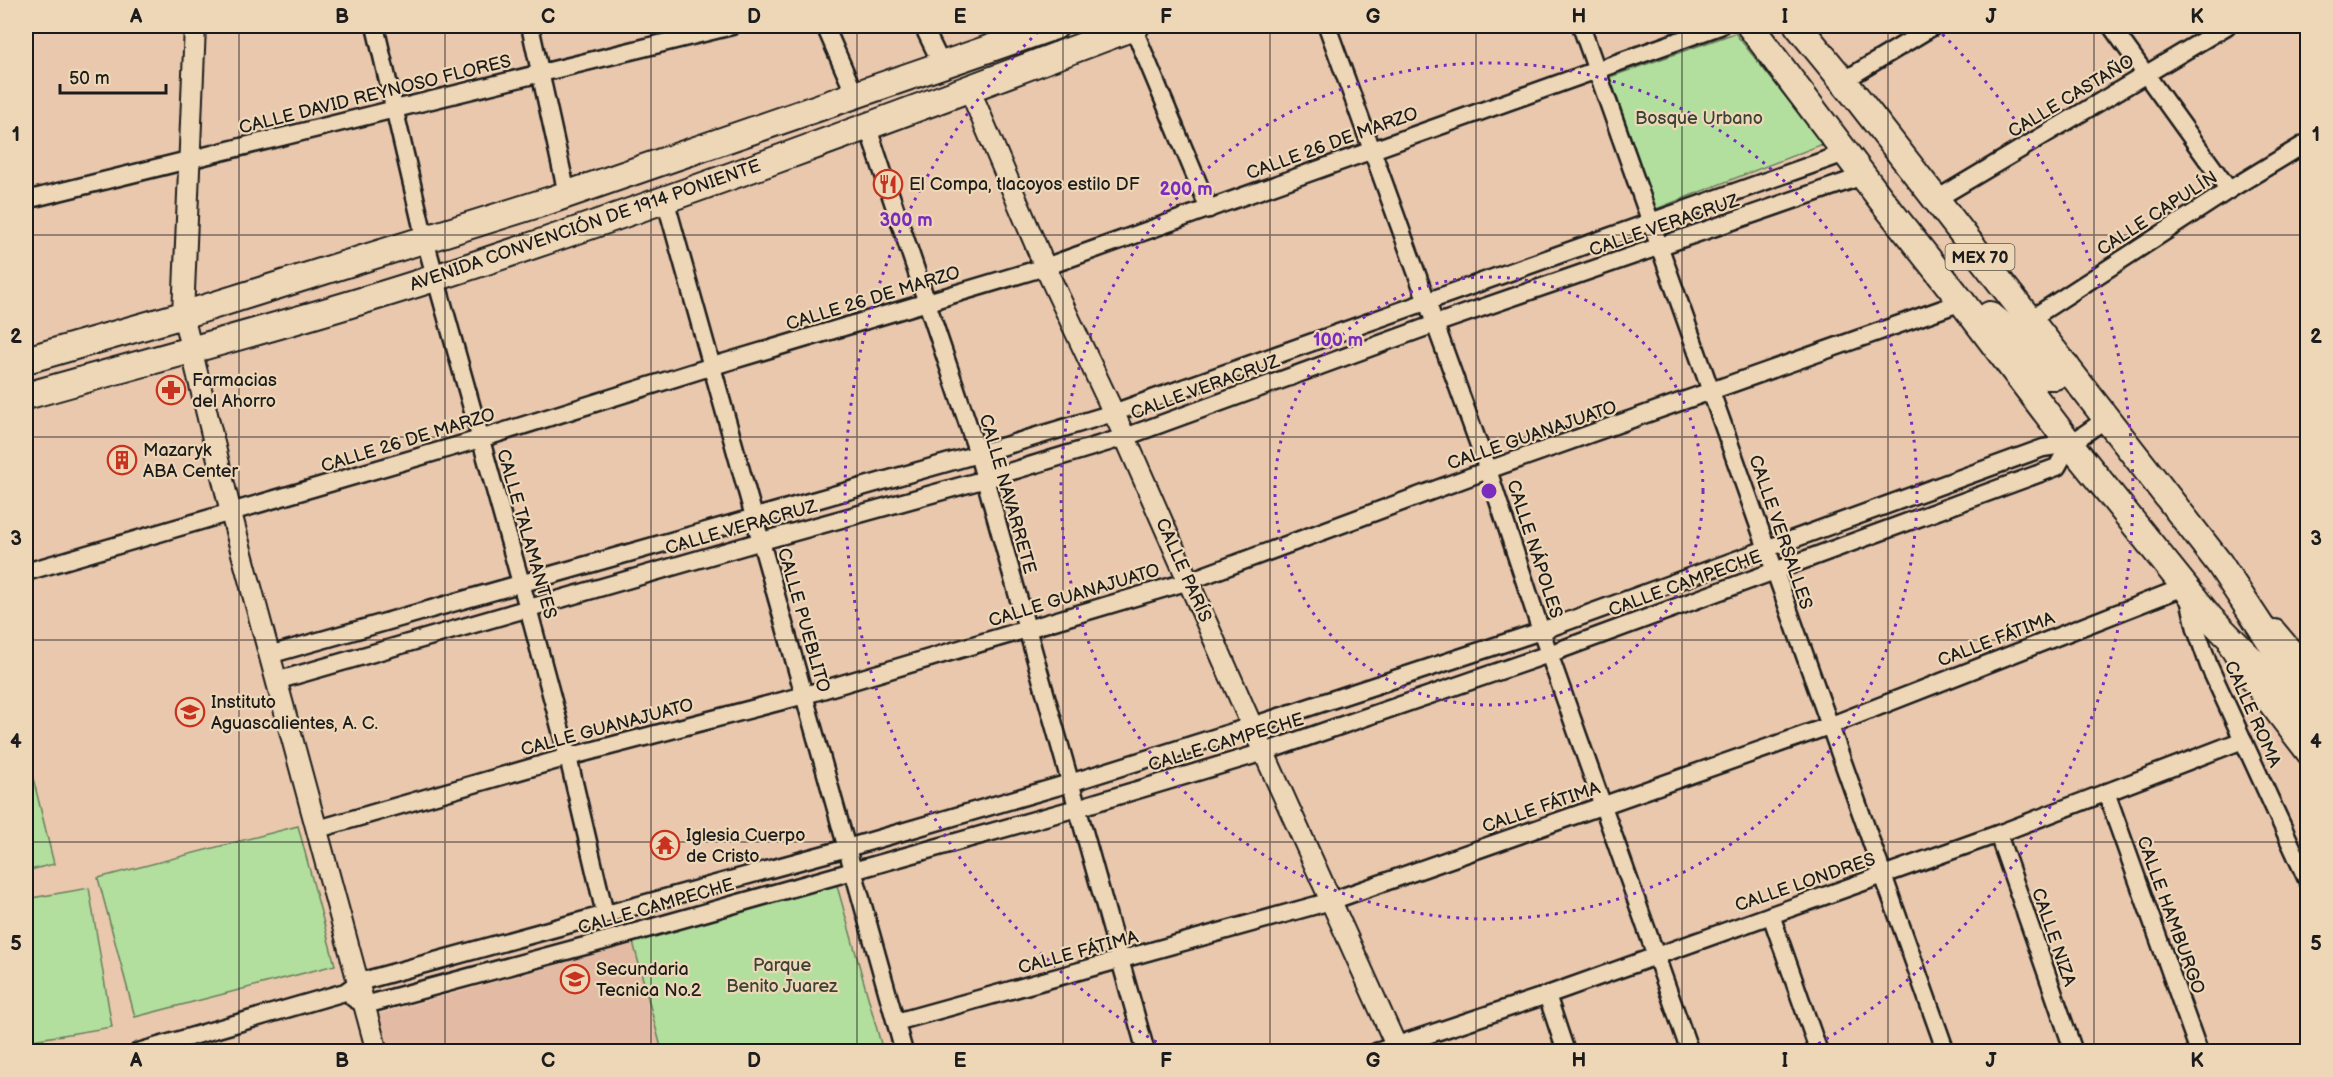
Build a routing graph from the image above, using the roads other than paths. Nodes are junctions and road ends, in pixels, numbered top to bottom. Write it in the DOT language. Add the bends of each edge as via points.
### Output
graph roads {
  1 [pos="195,26"];
  2 [pos="375,26"];
  3 [pos="530,26"];
  4 [pos="732,26"];
  5 [pos="825,26"];
  6 [pos="923,26"];
  7 [pos="1055,26"];
  8 [pos="1134,26"];
  9 [pos="1328,26"];
  10 [pos="1581,26"];
  11 [pos="1720,26"];
  12 [pos="1750,26"];
  13 [pos="1798,26"];
  14 [pos="1935,26"];
  15 [pos="2111,26"];
  16 [pos="2227,26"];
  17 [pos="942,65"];
  18 [pos="1598,70"];
  19 [pos="2146,73"];
  20 [pos="540,74"];
  21 [pos="1843,81"];
  22 [pos="969,88"];
  23 [pos="855,95"];
  24 [pos="395,109"];
  25 [pos="867,125"];
  26 [pos="2307,142"];
  27 [pos="1371,149"];
  28 [pos="1845,153"];
  29 [pos="189,160"];
  30 [pos="1863,176"];
  31 [pos="2229,190"];
  32 [pos="567,194"];
  33 [pos="665,199"];
  34 [pos="26,200"];
  35 [pos="1935,200"];
  36 [pos="1209,209"];
  37 [pos="1651,224"];
  38 [pos="425,240"];
  39 [pos="1660,248"];
  40 [pos="1045,267"];
  41 [pos="435,278"];
  42 [pos="1427,302"];
  43 [pos="1962,302"];
  44 [pos="928,303"];
  45 [pos="183,315"];
  46 [pos="2029,320"];
  47 [pos="1435,324"];
  48 [pos="190,350"];
  49 [pos="26,360"];
  50 [pos="713,366"];
  51 [pos="2066,366"];
  52 [pos="1711,393"];
  53 [pos="26,396"];
  54 [pos="1113,413"];
  55 [pos="2106,419"];
  56 [pos="1125,437"];
  57 [pos="480,439"];
  58 [pos="2070,444"];
  59 [pos="978,454"];
  60 [pos="1488,470"];
  61 [pos="986,479"];
  62 [pos="231,513"];
  63 [pos="754,517"];
  64 [pos="762,541"];
  65 [pos="1766,549"];
  66 [pos="2218,563"];
  67 [pos="26,572"];
  68 [pos="1774,572"];
  69 [pos="545,578"];
  70 [pos="1189,581"];
  71 [pos="520,585"];
  72 [pos="2186,589"];
  73 [pos="550,601"];
  74 [pos="528,608"];
  75 [pos="2210,618"];
  76 [pos="1026,630"];
  77 [pos="1541,631"];
  78 [pos="1550,654"];
  79 [pos="269,655"];
  80 [pos="2307,669"];
  81 [pos="276,681"];
  82 [pos="2307,694"];
  83 [pos="805,695"];
  84 [pos="1251,726"];
  85 [pos="1829,726"];
  86 [pos="2307,726"];
  87 [pos="2243,740"];
  88 [pos="1264,752"];
  89 [pos="2307,755"];
  90 [pos="568,757"];
  91 [pos="1070,783"];
  92 [pos="2106,792"];
  93 [pos="1604,805"];
  94 [pos="1077,808"];
  95 [pos="318,829"];
  96 [pos="1998,834"];
  97 [pos="847,848"];
  98 [pos="854,870"];
  99 [pos="1882,876"];
  100 [pos="2307,882"];
  101 [pos="1330,902"];
  102 [pos="605,914"];
  103 [pos="1771,915"];
  104 [pos="1656,955"];
  105 [pos="1119,961"];
  106 [pos="352,987"];
  107 [pos="1547,995"];
  108 [pos="365,1005"];
  109 [pos="896,1022"];
  110 [pos="1398,1049"];
  111 [pos="138,1052"];
  112 [pos="377,1052"];
  113 [pos="904,1052"];
  114 [pos="1146,1052"];
  115 [pos="1376,1052"];
  116 [pos="1566,1052"];
  117 [pos="1690,1052"];
  118 [pos="1819,1052"];
  119 [pos="1946,1052"];
  120 [pos="2074,1052"];
  121 [pos="2199,1052"];
  1 -- 29 [label="street"];
  2 -- 24 [label="street, CALLE TALAMANTES"];
  3 -- 20 [label="street"];
  4 -- 20 [label="street, CALLE DAVID REYNOSO FLORES"];
  5 -- 23 [label="street"];
  6 -- 17 [label="street"];
  7 -- 17 [label="main road, AVENIDA CONVENCIÓN DE 1914 PONIENTE"];
  8 -- 22 [label="main road, AVENIDA CONVENCIÓN DE 1914 PONIENTE"];
  8 -- 36 [label="street"];
  9 -- 27 [label="street, CALLE NÁPOLES"];
  10 -- 18 [label="street, CALLE VERSALLES"];
  11 -- 18 [label="street, CALLE 26 DE MARZO"];
  12 -- 28 [label="main road, MEX 70"];
  13 -- 21 [label="main road, MEX 70"];
  14 -- 21 [label="street"];
  15 -- 19 [label="street"];
  16 -- 19 [label="street, CALLE CASTAÑO"];
  17 -- 23 [label="main road, AVENIDA CONVENCIÓN DE 1914 PONIENTE"];
  18 -- 27 [label="street, CALLE 26 DE MARZO"];
  18 -- 37 [label="street, CALLE VERSALLES"];
  19 -- 31 [label="street"];
  19 -- 35 [label="street, CALLE CASTAÑO"];
  20 -- 24 [label="street, CALLE DAVID REYNOSO FLORES"];
  20 -- 32 [label="street"];
  21 -- 35 [label="main road, MEX 70"];
  22 -- 25 [label="main road, AVENIDA CONVENCIÓN DE 1914 PONIENTE"];
  22 -- 40 [label="street, CALLE PARÍS"];
  23 -- 32 [label="main road, AVENIDA CONVENCIÓN DE 1914 PONIENTE"];
  24 -- 29 [label="street, CALLE DAVID REYNOSO FLORES"];
  24 -- 38 [label="street, CALLE TALAMANTES"];
  25 -- 33 [label="main road, AVENIDA CONVENCIÓN DE 1914 PONIENTE"];
  25 -- 44 [label="street, CALLE NAVARRETE"];
  26 -- 31 [label="street, CALLE CAPULÍN"];
  27 -- 36 [label="street, CALLE 26 DE MARZO"];
  27 -- 42 [label="street, CALLE NÁPOLES"];
  28 -- 30 [label="main road, MEX 70"];
  28 -- 37 [label="street, CALLE VERACRUZ"];
  29 -- 34 [label="street, CALLE DAVID REYNOSO FLORES"];
  29 -- 45 [label="street"];
  30 -- 39 [label="street, CALLE VERACRUZ"];
  30 -- 43 [label="main road, MEX 70"];
  31 -- 46 [label="street, CALLE CAPULÍN"];
  32 -- 38 [label="main road, AVENIDA CONVENCIÓN DE 1914 PONIENTE"];
  33 -- 41 [label="main road, AVENIDA CONVENCIÓN DE 1914 PONIENTE"];
  33 -- 50 [label="street, CALLE PUEBLITO"];
  35 -- 46 [label="main road, MEX 70"];
  36 -- 40 [label="street, CALLE 26 DE MARZO"];
  37 -- 39 [label="street, CALLE VERSALLES"];
  37 -- 42 [label="street, CALLE VERACRUZ"];
  38 -- 41 [label="street, CALLE TALAMANTES"];
  38 -- 45 [label="main road, AVENIDA CONVENCIÓN DE 1914 PONIENTE"];
  39 -- 47 [label="street, CALLE VERACRUZ"];
  39 -- 52 [label="street, CALLE VERSALLES"];
  40 -- 44 [label="street, CALLE 26 DE MARZO"];
  40 -- 54 [label="street, CALLE PARÍS"];
  41 -- 48 [label="main road, AVENIDA CONVENCIÓN DE 1914 PONIENTE"];
  41 -- 57 [label="street, CALLE TALAMANTES"];
  42 -- 47 [label="street, CALLE NÁPOLES"];
  42 -- 54 [label="street, CALLE VERACRUZ"];
  43 -- 51 [label="main road" via="1987,312 2001,324 2039,372 2055,376"];
  43 -- 52 [label="street, CALLE GUANAJUATO"];
  43 -- 58 [label="main road, MEX 70"];
  44 -- 50 [label="street, CALLE 26 DE MARZO"];
  44 -- 59 [label="street, CALLE NAVARRETE"];
  45 -- 48 [label="street"];
  45 -- 49 [label="main road, AVENIDA CONVENCIÓN DE 1914 PONIENTE"];
  46 -- 51 [label="main road, MEX 70"];
  47 -- 56 [label="street, CALLE VERACRUZ"];
  47 -- 60 [label="street, CALLE NÁPOLES"];
  48 -- 53 [label="main road, AVENIDA CONVENCIÓN DE 1914 PONIENTE"];
  48 -- 62 [label="street"];
  50 -- 57 [label="street, CALLE 26 DE MARZO"];
  50 -- 63 [label="street, CALLE PUEBLITO"];
  51 -- 55 [label="main road, MEX 70"];
  52 -- 60 [label="street, CALLE GUANAJUATO"];
  52 -- 65 [label="street, CALLE VERSALLES"];
  54 -- 56 [label="street, CALLE PARÍS"];
  54 -- 59 [label="street, CALLE VERACRUZ"];
  55 -- 58 [label="street, CALLE CAMPECHE"];
  55 -- 66 [label="main road, MEX 70"];
  56 -- 61 [label="street, CALLE VERACRUZ"];
  56 -- 70 [label="street, CALLE PARÍS"];
  57 -- 62 [label="street, CALLE 26 DE MARZO"];
  57 -- 71 [label="street, CALLE TALAMANTES"];
  58 -- 65 [label="street, CALLE CAMPECHE" via="2043,448"];
  58 -- 68 [label="street, CALLE CAMPECHE" via="2057,467"];
  58 -- 72 [label="main road, MEX 70"];
  59 -- 61 [label="street, CALLE NAVARRETE"];
  59 -- 63 [label="street, CALLE VERACRUZ"];
  60 -- 70 [label="street, CALLE GUANAJUATO"];
  60 -- 77 [label="street, CALLE NÁPOLES"];
  61 -- 64 [label="street, CALLE VERACRUZ"];
  61 -- 76 [label="street, CALLE NAVARRETE"];
  62 -- 67 [label="street, CALLE 26 DE MARZO"];
  62 -- 79 [label="street"];
  63 -- 64 [label="street, CALLE PUEBLITO"];
  63 -- 69 [label="street, CALLE VERACRUZ"];
  64 -- 73 [label="street, CALLE VERACRUZ"];
  64 -- 83 [label="street, CALLE PUEBLITO"];
  65 -- 68 [label="street, CALLE VERSALLES"];
  65 -- 77 [label="street, CALLE CAMPECHE"];
  66 -- 80 [label="street, MEX 70"];
  66 -- 82 [label="main road, MEX 70"];
  68 -- 78 [label="street, CALLE CAMPECHE"];
  68 -- 85 [label="street, CALLE VERSALLES"];
  69 -- 71 [label="street, CALLE VERACRUZ"];
  69 -- 73 [label="street" via="544,592"];
  70 -- 76 [label="street, CALLE GUANAJUATO"];
  70 -- 84 [label="street, CALLE PARÍS"];
  71 -- 74 [label="street, CALLE TALAMANTES"];
  71 -- 79 [label="street, CALLE VERACRUZ"];
  72 -- 75 [label="main road, MEX 70"];
  72 -- 85 [label="street, CALLE FÁTIMA"];
  72 -- 87 [label="street, CALLE ROMA" via="2209,666"];
  73 -- 74 [label="street, CALLE VERACRUZ"];
  74 -- 81 [label="street, CALLE VERACRUZ"];
  74 -- 90 [label="street, CALLE TALAMANTES"];
  75 -- 86 [label="main road, MEX 70" via="2276,684"];
  75 -- 89 [label="street, MEX 70" via="2248,677"];
  76 -- 83 [label="street, CALLE GUANAJUATO"];
  76 -- 91 [label="street, CALLE NAVARRETE"];
  77 -- 78 [label="street, CALLE NÁPOLES"];
  77 -- 84 [label="street, CALLE CAMPECHE"];
  78 -- 88 [label="street, CALLE CAMPECHE"];
  78 -- 93 [label="street, CALLE NÁPOLES"];
  79 -- 81 [label="street"];
  81 -- 95 [label="street"];
  83 -- 90 [label="street, CALLE GUANAJUATO"];
  83 -- 97 [label="street, CALLE PUEBLITO"];
  84 -- 88 [label="street, CALLE PARÍS"];
  84 -- 91 [label="street, CALLE CAMPECHE"];
  85 -- 93 [label="street, CALLE FÁTIMA"];
  85 -- 99 [label="street, CALLE VERSALLES"];
  87 -- 92 [label="street, CALLE LONDRES"];
  87 -- 100 [label="street, CALLE ROMA"];
  88 -- 94 [label="street, CALLE CAMPECHE"];
  88 -- 101 [label="street, CALLE PARÍS"];
  90 -- 95 [label="street, CALLE GUANAJUATO"];
  90 -- 102 [label="street, CALLE TALAMANTES"];
  91 -- 94 [label="street, CALLE NAVARRETE"];
  91 -- 97 [label="street, CALLE CAMPECHE"];
  92 -- 96 [label="street, CALLE LONDRES"];
  92 -- 121 [label="street, CALLE HAMBURGO"];
  93 -- 101 [label="street, CALLE FÁTIMA"];
  93 -- 104 [label="street, CALLE NÁPOLES"];
  94 -- 98 [label="street, CALLE CAMPECHE"];
  94 -- 105 [label="street, CALLE NAVARRETE"];
  95 -- 106 [label="street"];
  96 -- 99 [label="street, CALLE LONDRES"];
  96 -- 120 [label="street, CALLE NIZA"];
  97 -- 98 [label="street, CALLE PUEBLITO"];
  97 -- 102 [label="street, CALLE CAMPECHE"];
  98 -- 108 [label="street, CALLE CAMPECHE"];
  98 -- 109 [label="street, CALLE PUEBLITO"];
  99 -- 103 [label="street, CALLE LONDRES"];
  99 -- 119 [label="street, CALLE VERSALLES"];
  101 -- 105 [label="street, CALLE FÁTIMA"];
  101 -- 110 [label="street, CALLE PARÍS"];
  102 -- 106 [label="street, CALLE CAMPECHE"];
  103 -- 104 [label="street, CALLE LONDRES"];
  103 -- 118 [label="street"];
  104 -- 107 [label="street, CALLE LONDRES"];
  104 -- 117 [label="street, CALLE NÁPOLES"];
  105 -- 109 [label="street, CALLE FÁTIMA"];
  105 -- 114 [label="street, CALLE NAVARRETE"];
  106 -- 108 [label="street"];
  106 -- 111 [label="street, CALLE CAMPECHE"];
  107 -- 110 [label="street, CALLE LONDRES"];
  107 -- 116 [label="street"];
  108 -- 112 [label="street"];
  109 -- 113 [label="street, CALLE PUEBLITO"];
  110 -- 115 [label="street, CALLE LONDRES"];
}
